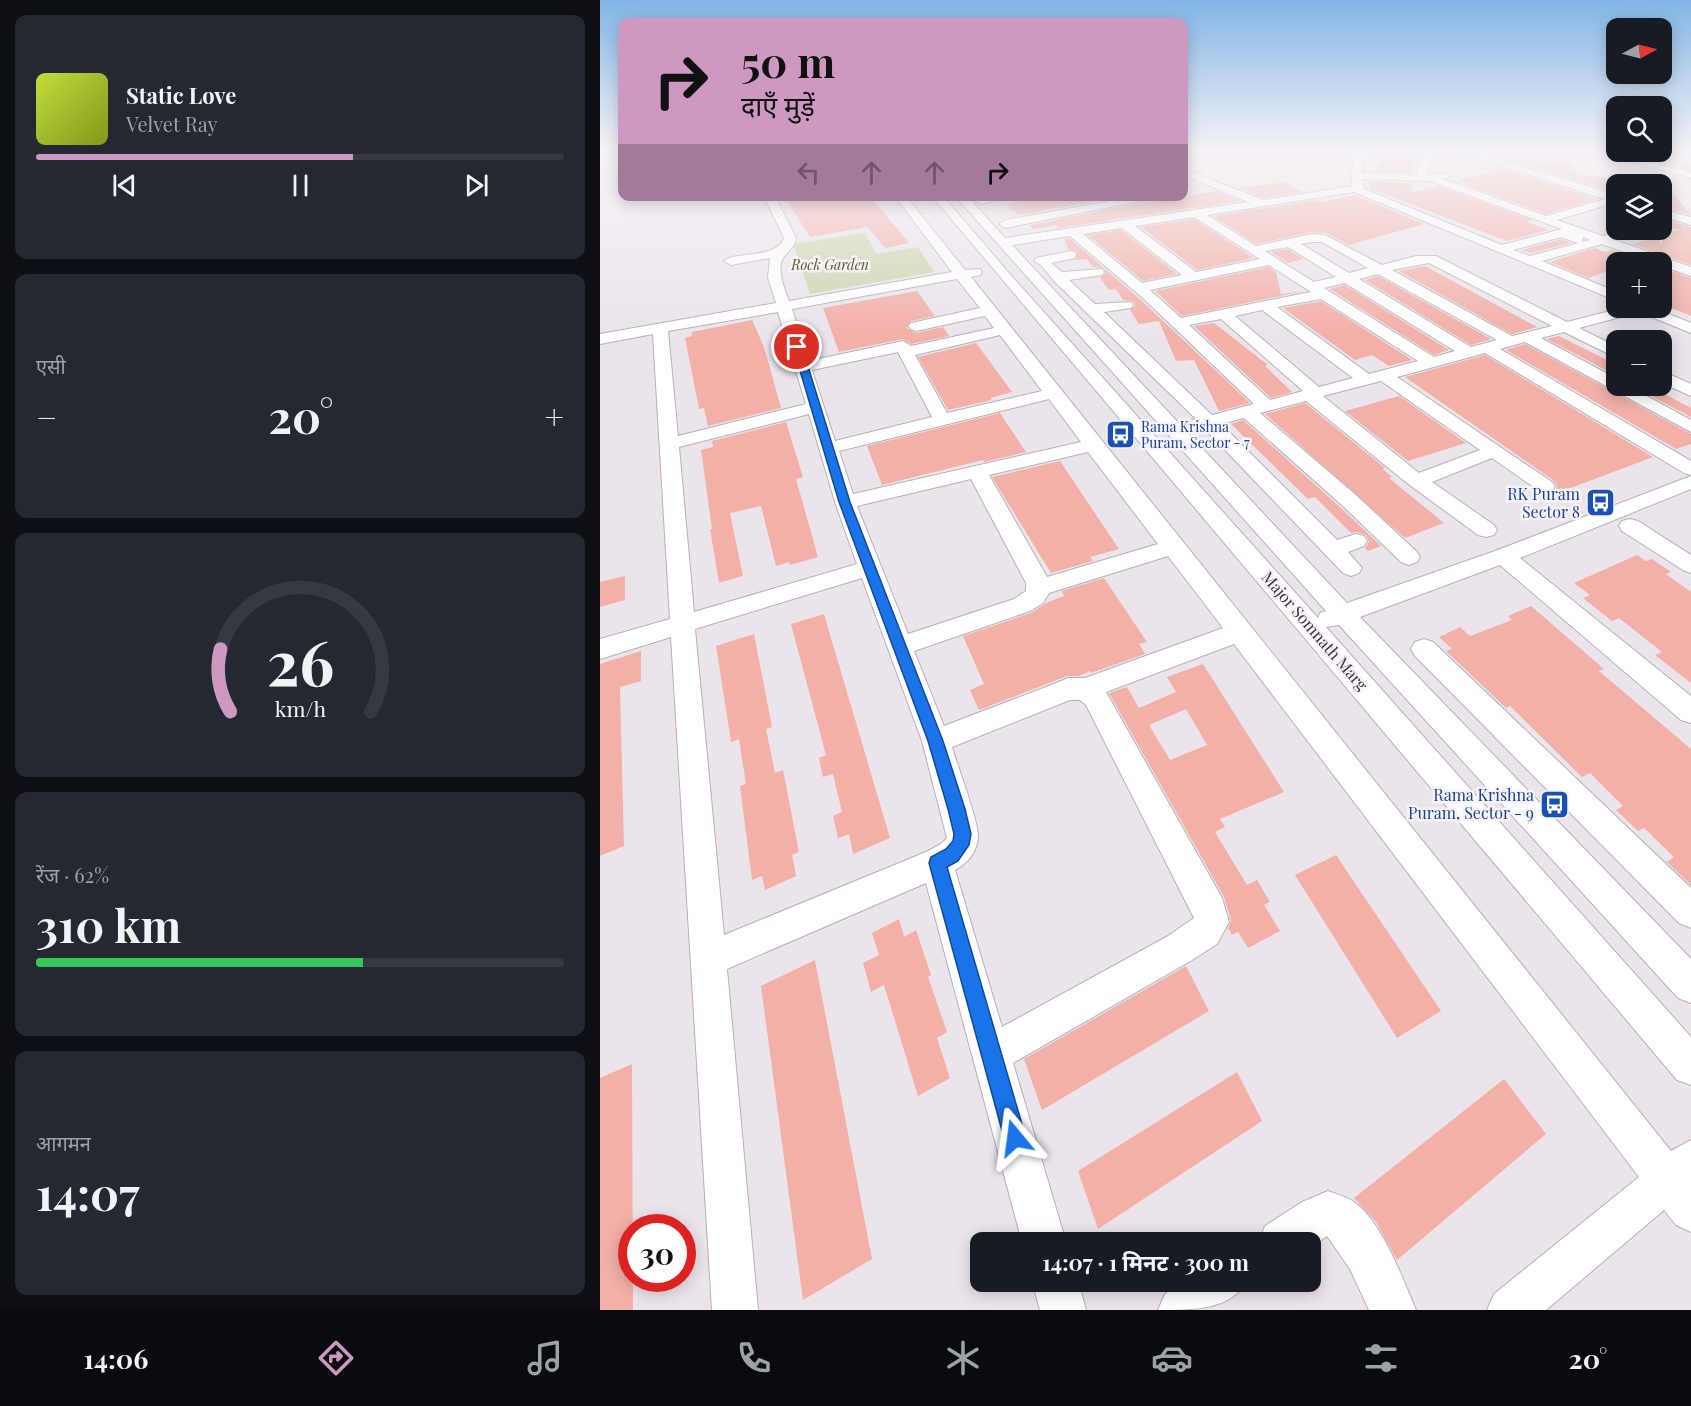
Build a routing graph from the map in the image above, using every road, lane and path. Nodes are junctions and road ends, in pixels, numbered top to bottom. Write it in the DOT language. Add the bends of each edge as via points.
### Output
graph roads {
  1 [pos="776,210"];
  2 [pos="911,210"];
  3 [pos="949,210"];
  4 [pos="977,210"];
  5 [pos="991,210"];
  6 [pos="1063,210"];
  7 [pos="1077,210"];
  8 [pos="1213,210"];
  9 [pos="1415,210"];
  10 [pos="1520,210"];
  11 [pos="1577,210"];
  12 [pos="1065,212"];
  13 [pos="1196,213"];
  14 [pos="1672,214"];
  15 [pos="1687,218"];
  16 [pos="1546,219"];
  17 [pos="1143,221"];
  18 [pos="1672,221"];
  19 [pos="1005,224"];
  20 [pos="1125,224"];
  21 [pos="1072,232"];
  22 [pos="1606,239"];
  23 [pos="1289,242"];
  24 [pos="1596,242"];
  25 [pos="1018,243"];
  26 [pos="1501,249"];
  27 [pos="1253,250"];
  28 [pos="780,252"];
  29 [pos="1623,252"];
  30 [pos="731,261"];
  31 [pos="1041,261"];
  32 [pos="1272,261"];
  33 [pos="1528,261"];
  34 [pos="997,268"];
  35 [pos="1380,270"];
  36 [pos="1672,270"];
  37 [pos="1691,272"];
  38 [pos="1210,274"];
  39 [pos="960,275"];
  40 [pos="1058,277"];
  41 [pos="1193,277"];
  42 [pos="1346,278"];
  43 [pos="1139,288"];
  44 [pos="1071,289"];
  45 [pos="1318,291"];
  46 [pos="1606,293"];
  47 [pos="784,306"];
  48 [pos="1265,306"];
  49 [pos="1091,309"];
  50 [pos="1224,314"];
  51 [pos="1606,317"];
  52 [pos="1666,318"];
  53 [pos="996,320"];
  54 [pos="1105,322"];
  55 [pos="1176,323"];
  56 [pos="916,326"];
  57 [pos="660,328"];
  58 [pos="1567,328"];
  59 [pos="1691,328"];
  60 [pos="1529,338"];
  61 [pos="600,339"];
  62 [pos="1511,342"];
  63 [pos="1487,348"];
  64 [pos="1606,348"];
  65 [pos="1469,353"];
  66 [pos="907,354"];
  67 [pos="1432,363"];
  68 [pos="804,367"];
  69 [pos="1376,378"];
  70 [pos="1672,381"];
  71 [pos="1691,391"];
  72 [pos="1053,393"];
  73 [pos="1313,394"];
  74 [pos="816,407"];
  75 [pos="1257,409"];
  76 [pos="942,420"];
  77 [pos="1208,421"];
  78 [pos="1691,426"];
  79 [pos="1175,430"];
  80 [pos="668,444"];
  81 [pos="1093,445"];
  82 [pos="829,448"];
  83 [pos="1493,451"];
  84 [pos="1691,469"];
  85 [pos="977,471"];
  86 [pos="1414,479"];
  87 [pos="1691,482"];
  88 [pos="1545,486"];
  89 [pos="845,502"];
  90 [pos="1630,526"];
  91 [pos="1486,530"];
  92 [pos="1356,541"];
  93 [pos="1173,547"];
  94 [pos="1332,550"];
  95 [pos="1503,556"];
  96 [pos="1409,557"];
  97 [pos="1691,566"];
  98 [pos="869,568"];
  99 [pos="1351,568"];
  100 [pos="1039,588"];
  101 [pos="1343,614"];
  102 [pos="682,624"];
  103 [pos="1310,626"];
  104 [pos="1239,632"];
  105 [pos="899,646"];
  106 [pos="600,649"];
  107 [pos="1424,649"];
  108 [pos="1086,689"];
  109 [pos="1691,712"];
  110 [pos="936,741"];
  111 [pos="937,863"];
  112 [pos="1691,911"];
  113 [pos="708,959"];
  114 [pos="1691,985"];
  115 [pos="991,1054"];
  116 [pos="1691,1066"];
  117 [pos="1683,1184"];
  118 [pos="1041,1232"];
  119 [pos="1296,1232"];
  120 [pos="1058,1292"];
  121 [pos="1208,1292"];
  122 [pos="735,1310"];
  123 [pos="1063,1310"];
  124 [pos="1181,1310"];
  125 [pos="1393,1310"];
  126 [pos="1510,1310"];
  1 -- 28 [label="street" via="790,238"];
  2 -- 39 [label="street"];
  3 -- 34 [label="street, Major Somnath Marg"];
  4 -- 25 [label="street, Major Somnath Marg"];
  5 -- 19 [label="street"];
  6 -- 12 [label="street"];
  7 -- 12 [label="street"];
  8 -- 13 [label="street"];
  9 -- 26 [label="street"];
  10 -- 16 [label="street"];
  11 -- 16 [label="street"];
  12 -- 19 [label="street"];
  13 -- 17 [label="street"];
  13 -- 27 [label="street"];
  14 -- 15 [label="street"];
  15 -- 18 [label="street"];
  16 -- 24 [label="street"];
  17 -- 20 [label="street"];
  17 -- 38 [label="street"];
  19 -- 25 [label="street"];
  20 -- 21 [label="street"];
  20 -- 41 [label="street"];
  21 -- 25 [label="street"];
  21 -- 43 [label="street"];
  22 -- 24 [label="street"];
  23 -- 27 [label="street"];
  23 -- 35 [label="street" via="1322,238"];
  23 -- 42 [label="street"];
  24 -- 26 [label="street" via="1562,233"];
  24 -- 29 [label="street"];
  24 -- 33 [label="street"];
  25 -- 31 [label="street"];
  25 -- 31 [label="street" via="1068,250"];
  25 -- 79 [label="street, Major Somnath Marg"];
  26 -- 33 [label="street"];
  27 -- 32 [label="street"];
  28 -- 30 [label="street"];
  28 -- 47 [label="street" via="773,267"];
  31 -- 40 [label="street"];
  32 -- 38 [label="street"];
  32 -- 45 [label="street"];
  33 -- 46 [label="street"];
  34 -- 39 [label="street"];
  34 -- 103 [label="street, Major Somnath Marg"];
  35 -- 42 [label="street"];
  35 -- 58 [label="street" via="1434,260"];
  35 -- 62 [label="street"];
  36 -- 37 [label="street"];
  38 -- 41 [label="street"];
  39 -- 47 [label="street"];
  39 -- 53 [label="street"];
  40 -- 44 [label="street"];
  40 -- 44 [label="street" via="1101,278"];
  41 -- 43 [label="street"];
  42 -- 45 [label="street"];
  42 -- 65 [label="street"];
  43 -- 55 [label="street"];
  44 -- 49 [label="street"];
  45 -- 48 [label="street"];
  45 -- 67 [label="street"];
  47 -- 57 [label="street"];
  47 -- 68 [label="street"];
  48 -- 50 [label="street"];
  48 -- 69 [label="street"];
  49 -- 54 [label="street"];
  49 -- 54 [label="street" via="1131,311"];
  50 -- 55 [label="street"];
  50 -- 73 [label="street"];
  51 -- 58 [label="street"];
  52 -- 59 [label="street"];
  53 -- 56 [label="street"];
  53 -- 66 [label="street"];
  53 -- 72 [label="street"];
  54 -- 77 [label="street"];
  55 -- 75 [label="street"];
  57 -- 61 [label="street"];
  57 -- 80 [label="street"];
  58 -- 60 [label="street"];
  58 -- 64 [label="street"];
  60 -- 62 [label="street"];
  60 -- 78 [label="street"];
  62 -- 63 [label="street"];
  63 -- 65 [label="street"];
  63 -- 84 [label="street"];
  65 -- 67 [label="street"];
  66 -- 68 [label="street" via="903,346"];
  66 -- 76 [label="street"];
  67 -- 69 [label="street"];
  68 -- 74 [label="street"];
  69 -- 73 [label="street"];
  69 -- 83 [label="street"];
  70 -- 71 [label="street"];
  72 -- 76 [label="street"];
  72 -- 81 [label="street"];
  73 -- 75 [label="street"];
  73 -- 86 [label="street"];
  74 -- 80 [label="street"];
  74 -- 82 [label="street"];
  75 -- 77 [label="street"];
  75 -- 96 [label="street"];
  76 -- 82 [label="street"];
  77 -- 79 [label="street"];
  77 -- 94 [label="street"];
  79 -- 101 [label="street, Major Somnath Marg"];
  80 -- 102 [label="street"];
  81 -- 85 [label="street"];
  81 -- 93 [label="street"];
  82 -- 89 [label="street"];
  83 -- 86 [label="street" via="1423,479"];
  83 -- 88 [label="street"];
  85 -- 89 [label="street"];
  85 -- 100 [label="street"];
  86 -- 91 [label="street"];
  87 -- 95 [label="street"];
  89 -- 98 [label="street"];
  90 -- 97 [label="street"];
  92 -- 94 [label="street"];
  93 -- 100 [label="street"];
  93 -- 104 [label="street"];
  94 -- 99 [label="street"];
  95 -- 101 [label="street"];
  95 -- 109 [label="street"];
  98 -- 102 [label="street"];
  98 -- 105 [label="street"];
  100 -- 105 [label="street" via="1036,597 1022,605"];
  101 -- 103 [label="street"];
  101 -- 114 [label="street, Major Somnath Marg"];
  102 -- 106 [label="street"];
  102 -- 113 [label="street"];
  103 -- 116 [label="street, Major Somnath Marg"];
  104 -- 108 [label="street"];
  104 -- 117 [label="street"];
  105 -- 110 [label="street"];
  107 -- 112 [label="street"];
  108 -- 110 [label="street" via="1068,689"];
  108 -- 115 [label="street" via="1095,697 1210,910 1212,922 1205,932 1180,948"];
  110 -- 111 [label="street" via="963,834 957,851"];
  111 -- 113 [label="street"];
  111 -- 115 [label="street"];
  113 -- 122 [label="street"];
  115 -- 118 [label="street"];
  117 -- 126 [label="street"];
  119 -- 125 [label="street" via="1323,1214 1340,1216 1362,1246"];
  120 -- 123 [label="street"];
  121 -- 124 [label="street"];
}
